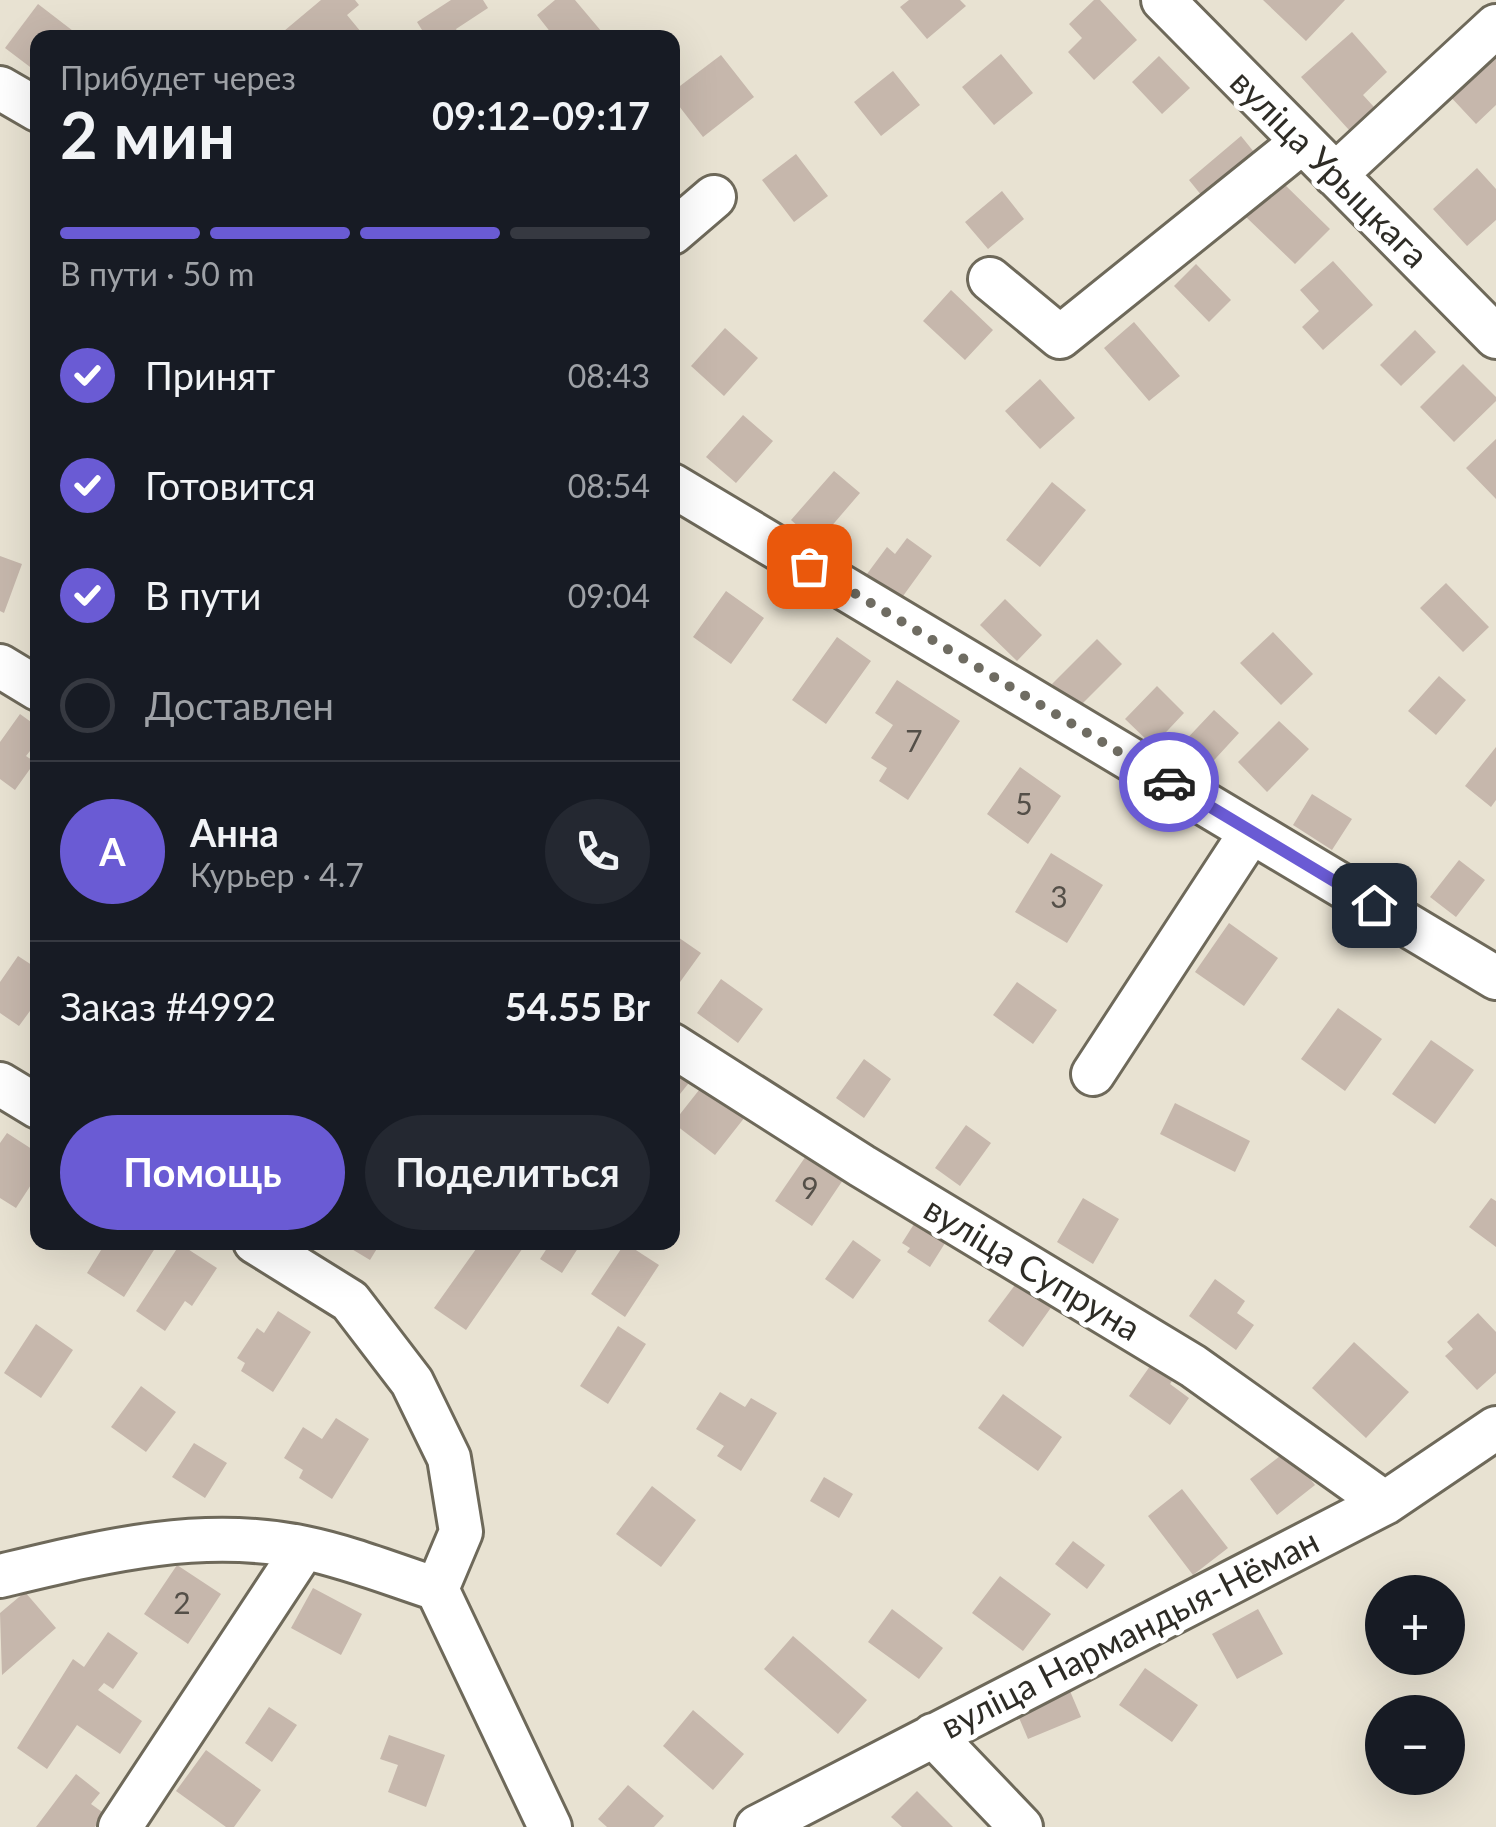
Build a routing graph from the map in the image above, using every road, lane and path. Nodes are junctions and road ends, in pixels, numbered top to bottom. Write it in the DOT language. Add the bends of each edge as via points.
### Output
graph roads {
  1 [pos="1164,0"];
  2 [pos="1496,26"];
  3 [pos="0,88"];
  4 [pos="30,105"];
  5 [pos="1301,143"];
  6 [pos="1335,176"];
  7 [pos="714,196"];
  8 [pos="680,225"];
  9 [pos="990,280"];
  10 [pos="1496,337"];
  11 [pos="680,490"];
  12 [pos="0,666"];
  13 [pos="30,684"];
  14 [pos="1251,832"];
  15 [pos="1496,978"];
  16 [pos="680,1050"];
  17 [pos="1094,1074"];
  18 [pos="0,1084"];
  19 [pos="30,1102"];
  20 [pos="268,1250"];
  21 [pos="1496,1428"];
  22 [pos="1385,1502"];
  23 [pos="304,1548"];
  24 [pos="0,1576"];
  25 [pos="437,1588"];
  26 [pos="933,1736"];
  27 [pos="120,1827"];
  28 [pos="550,1827"];
  29 [pos="757,1827"];
  30 [pos="1021,1827"];
  1 -- 5 [label="street, вуліца Урыцкага"];
  2 -- 6 [label="street"];
  3 -- 4 [label="street"];
  5 -- 6 [label="street, вуліца Урыцкага"];
  5 -- 9 [label="street" via="1060,337"];
  6 -- 10 [label="street, вуліца Урыцкага"];
  7 -- 8 [label="street"];
  11 -- 14 [label="street"];
  12 -- 13 [label="street"];
  14 -- 15 [label="street"];
  14 -- 17 [label="street"];
  16 -- 22 [label="street, вуліца Супруна" via="1194,1366"];
  18 -- 19 [label="street"];
  20 -- 25 [label="street" via="350,1301 412,1382 449,1458 461,1532"];
  21 -- 22 [label="street, вуліца Нармандыя-Нёман"];
  22 -- 26 [label="street, вуліца Нармандыя-Нёман"];
  23 -- 24 [label="street" via="204,1538 113,1548"];
  23 -- 25 [label="street"];
  23 -- 27 [label="street"];
  25 -- 28 [label="street"];
  26 -- 29 [label="street, вуліца Нармандыя-Нёман"];
  26 -- 30 [label="street"];
}
